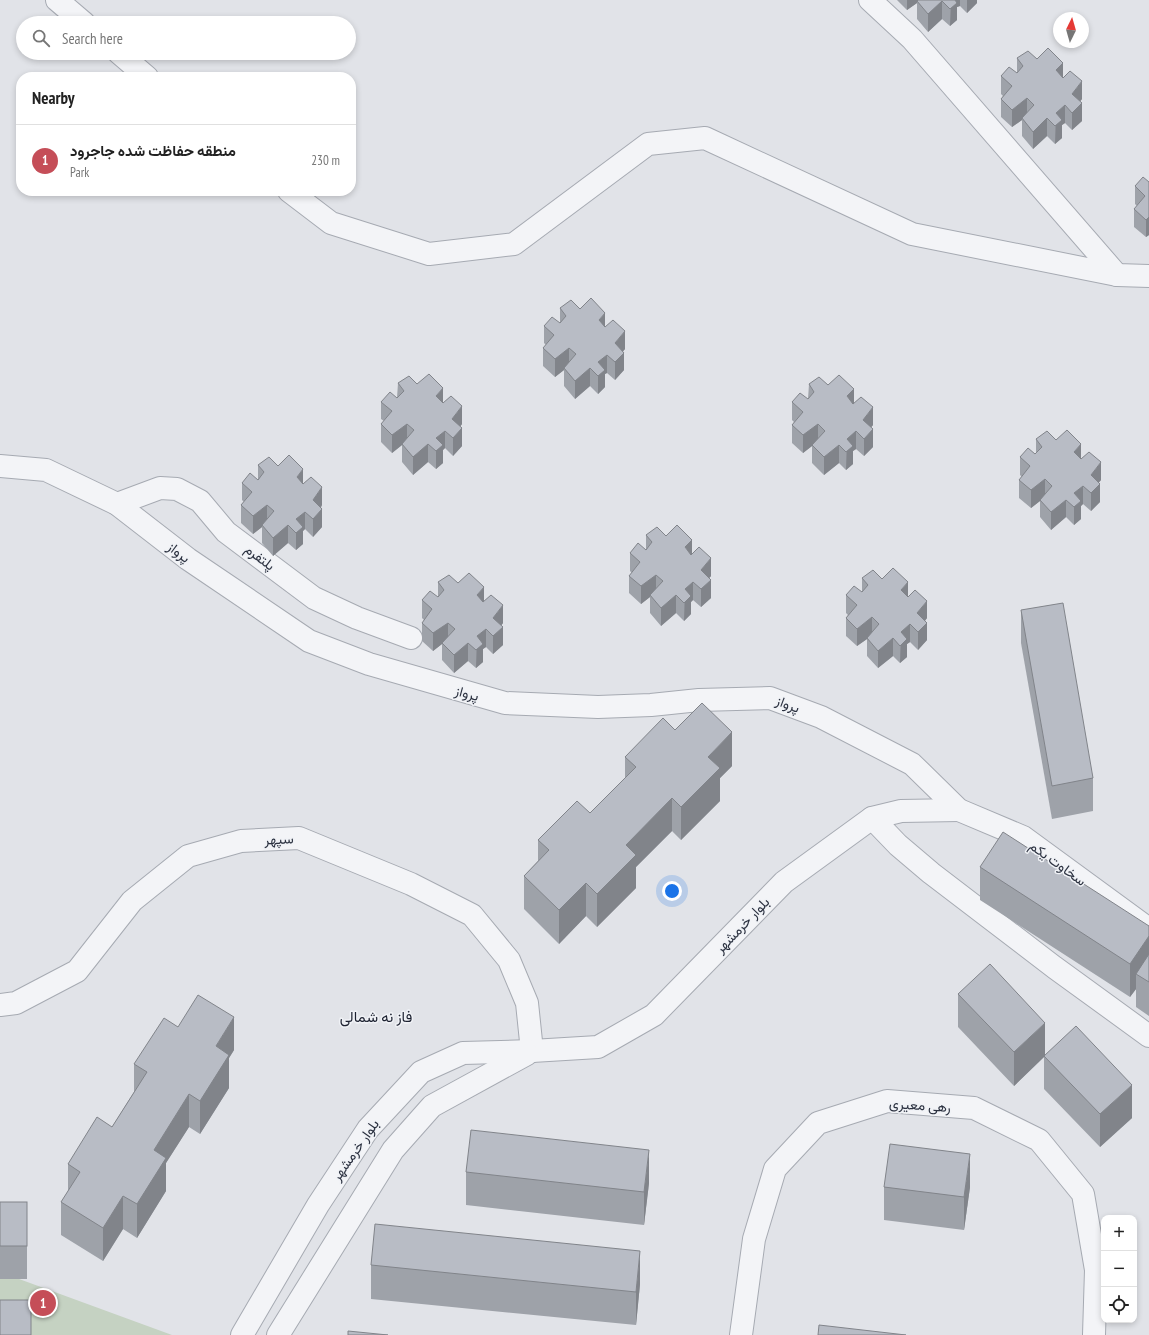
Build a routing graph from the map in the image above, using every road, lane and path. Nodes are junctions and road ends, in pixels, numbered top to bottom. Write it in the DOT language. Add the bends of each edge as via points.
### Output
graph roads {
  1 [pos="57,0"];
  2 [pos="870,0"];
  3 [pos="76,16"];
  4 [pos="127,60"];
  5 [pos="141,72"];
  6 [pos="296,196"];
  7 [pos="1117,275"];
  8 [pos="1149,276"];
  9 [pos="0,466"];
  10 [pos="116,504"];
  11 [pos="412,638"];
  12 [pos="959,810"];
  13 [pos="872,818"];
  14 [pos="1149,929"];
  15 [pos="0,1005"];
  16 [pos="1149,1036"];
  17 [pos="532,1051"];
  18 [pos="242,1335"];
  19 [pos="278,1335"];
  20 [pos="741,1335"];
  21 [pos="1094,1335"];
  1 -- 3 [label="street"];
  2 -- 7 [label="street" via="912,38"];
  4 -- 5 [label="street"];
  6 -- 7 [label="street" via="331,223 428,254 514,244 648,144 705,138 912,234"];
  7 -- 8 [label="street"];
  9 -- 10 [label="street, پرواز" via="46,470"];
  10 -- 11 [label="street, پلتفرم" via="160,488 176,489 200,501 226,532 314,598 357,618"];
  10 -- 12 [label="street, پرواز" via="188,559 309,641 369,664 505,703 598,707 770,698 821,717 912,764"];
  12 -- 13 [label="street, بلوار خرمشهر" via="902,811"];
  12 -- 14 [label="street, سخاوت یکم" via="1023,837"];
  13 -- 16 [label="street" via="898,845 931,873"];
  13 -- 17 [label="street, بلوار خرمشهر" via="784,882 654,1015 598,1047"];
  15 -- 17 [label="street, سپهر" via="16,1003 77,971 132,902 188,856 241,841 299,838 411,884 472,915 509,960 527,1002"];
  17 -- 18 [label="street, بلوار خرمشهر" via="463,1054 421,1072 368,1128 318,1205"];
  17 -- 19 [label="street, بلوار خرمشهر" via="432,1106 393,1150"];
  20 -- 21 [label="street, رهی معیری" via="754,1239 775,1169 818,1124 887,1100 974,1108 1039,1140 1083,1194 1096,1270"];
}
